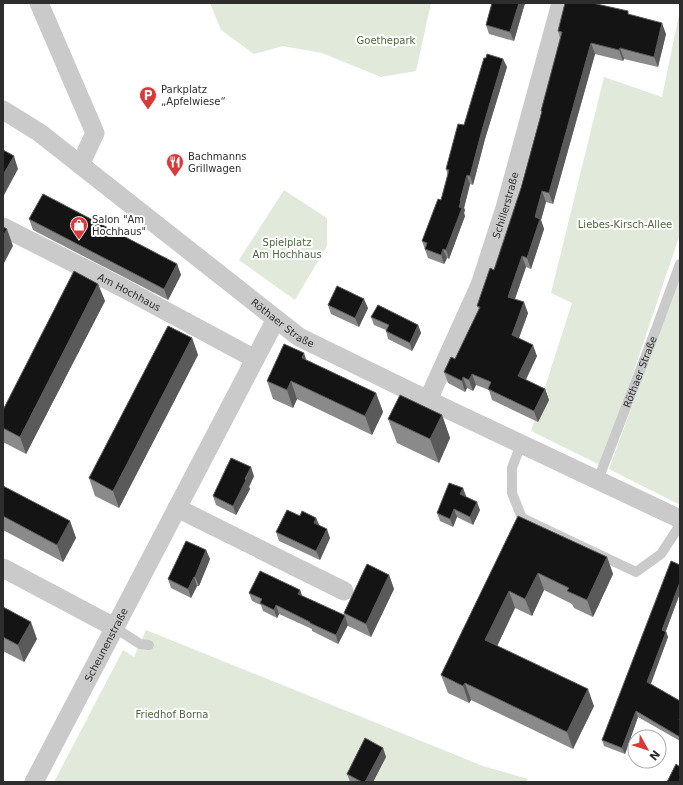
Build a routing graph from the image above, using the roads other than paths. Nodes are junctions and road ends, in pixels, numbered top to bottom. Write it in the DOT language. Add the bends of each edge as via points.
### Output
graph roads {
  1 [pos="39,3"];
  2 [pos="562,3"];
  3 [pos="3,110"];
  4 [pos="80,165"];
  5 [pos="3,227"];
  6 [pos="680,264"];
  7 [pos="276,319"];
  8 [pos="254,359"];
  9 [pos="428,400"];
  10 [pos="521,444"];
  11 [pos="598,480"];
  12 [pos="177,508"];
  13 [pos="680,519"];
  14 [pos="680,525"];
  15 [pos="3,568"];
  16 [pos="344,590"];
  17 [pos="114,627"];
  18 [pos="149,645"];
  19 [pos="34,782"];
  1 -- 4 [label="street" via="95,133"];
  2 -- 9 [label="street, Schillerstraße" via="503,215 480,285"];
  3 -- 4 [label="street, Röthaer Straße" via="40,133"];
  4 -- 7 [label="street, Röthaer Straße"];
  5 -- 8 [label="street, Am Hochhaus"];
  6 -- 11 [label="lane, Röthaer Straße"];
  7 -- 8 [label="street, Scheunenstraße"];
  7 -- 9 [label="street, Röthaer Straße" via="299,337"];
  8 -- 12 [label="street, Scheunenstraße"];
  9 -- 10 [label="street, Röthaer Straße"];
  10 -- 11 [label="street, Röthaer Straße"];
  10 -- 14 [label="lane" via="512,468 512,493 521,522 636,572 661,554"];
  11 -- 13 [label="street, Röthaer Straße"];
  12 -- 16 [label="street"];
  12 -- 17 [label="street, Scheunenstraße"];
  15 -- 17 [label="street"];
  17 -- 18 [label="lane" via="140,644"];
  17 -- 19 [label="street, Scheunenstraße"];
}
